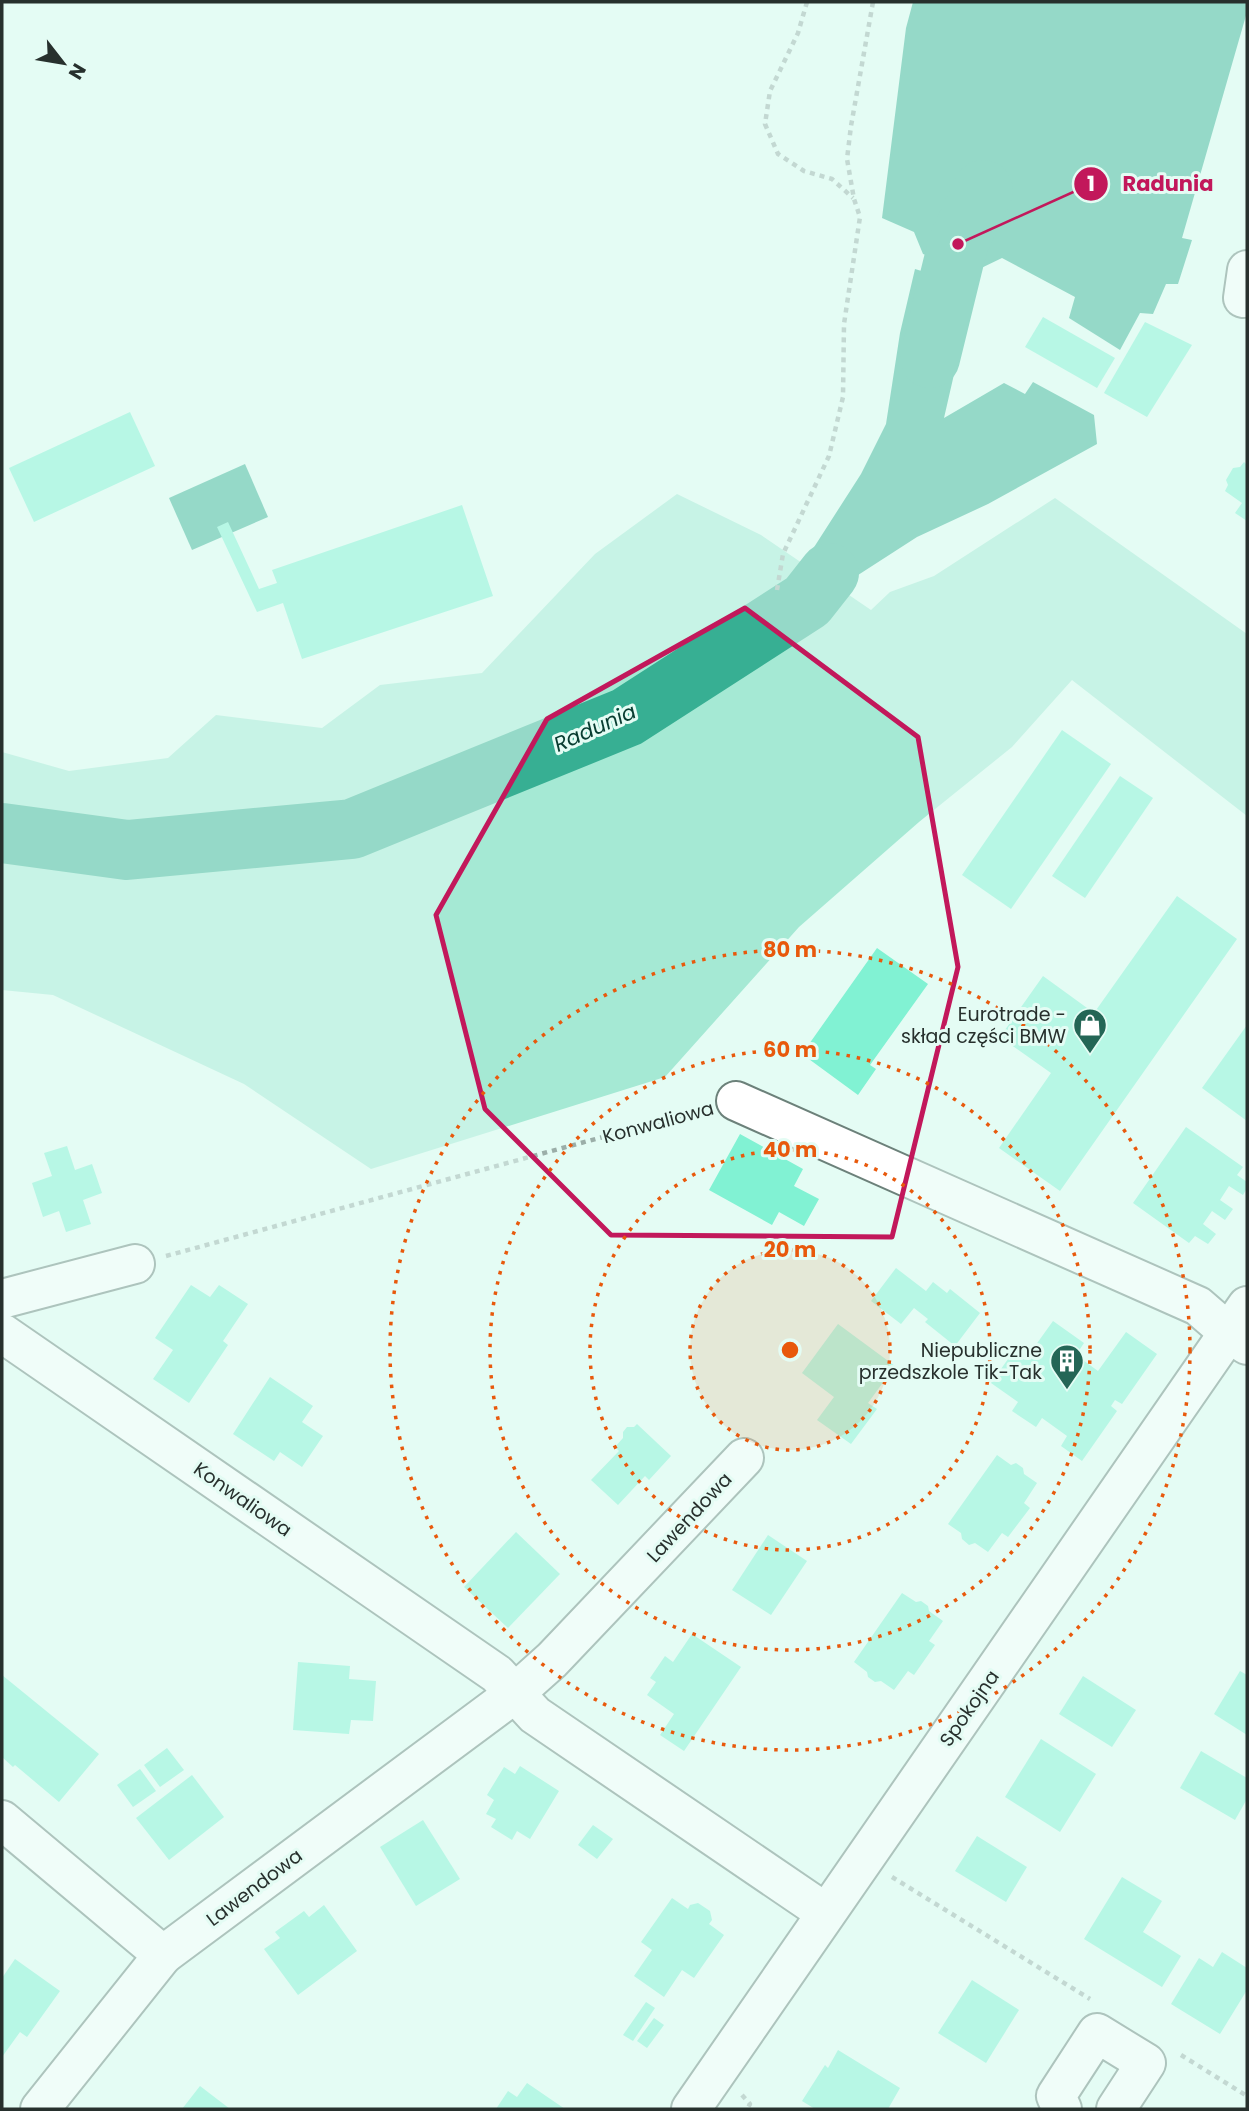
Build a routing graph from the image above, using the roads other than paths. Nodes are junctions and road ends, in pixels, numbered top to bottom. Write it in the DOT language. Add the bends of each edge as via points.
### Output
graph roads {
  1 [pos="736,1101"];
  2 [pos="135,1264"];
  3 [pos="2,1299"];
  4 [pos="1241,1328"];
  5 [pos="2,1333"];
  6 [pos="744,1458"];
  7 [pos="514,1693"];
  8 [pos="2,1819"];
  9 [pos="826,1913"];
  10 [pos="163,1955"];
  11 [pos="700,2106"];
  12 [pos="40,2109"];
  13 [pos="1062,2109"];
  14 [pos="1116,2109"];
  1 -- 4 [label="street, Konwaliowa"];
  2 -- 3 [label="street"];
  4 -- 9 [label="street, Spokojna"];
  5 -- 7 [label="street, Konwaliowa" via="497,1674"];
  6 -- 7 [label="street, Lawendowa" via="552,1660"];
  7 -- 9 [label="street" via="535,1715"];
  7 -- 10 [label="street, Lawendowa"];
  8 -- 10 [label="street"];
  9 -- 11 [label="street, Spokojna"];
  10 -- 12 [label="street, Lawendowa"];
  13 -- 14 [label="street" via="1056,2096 1097,2033 1146,2063"];
}
